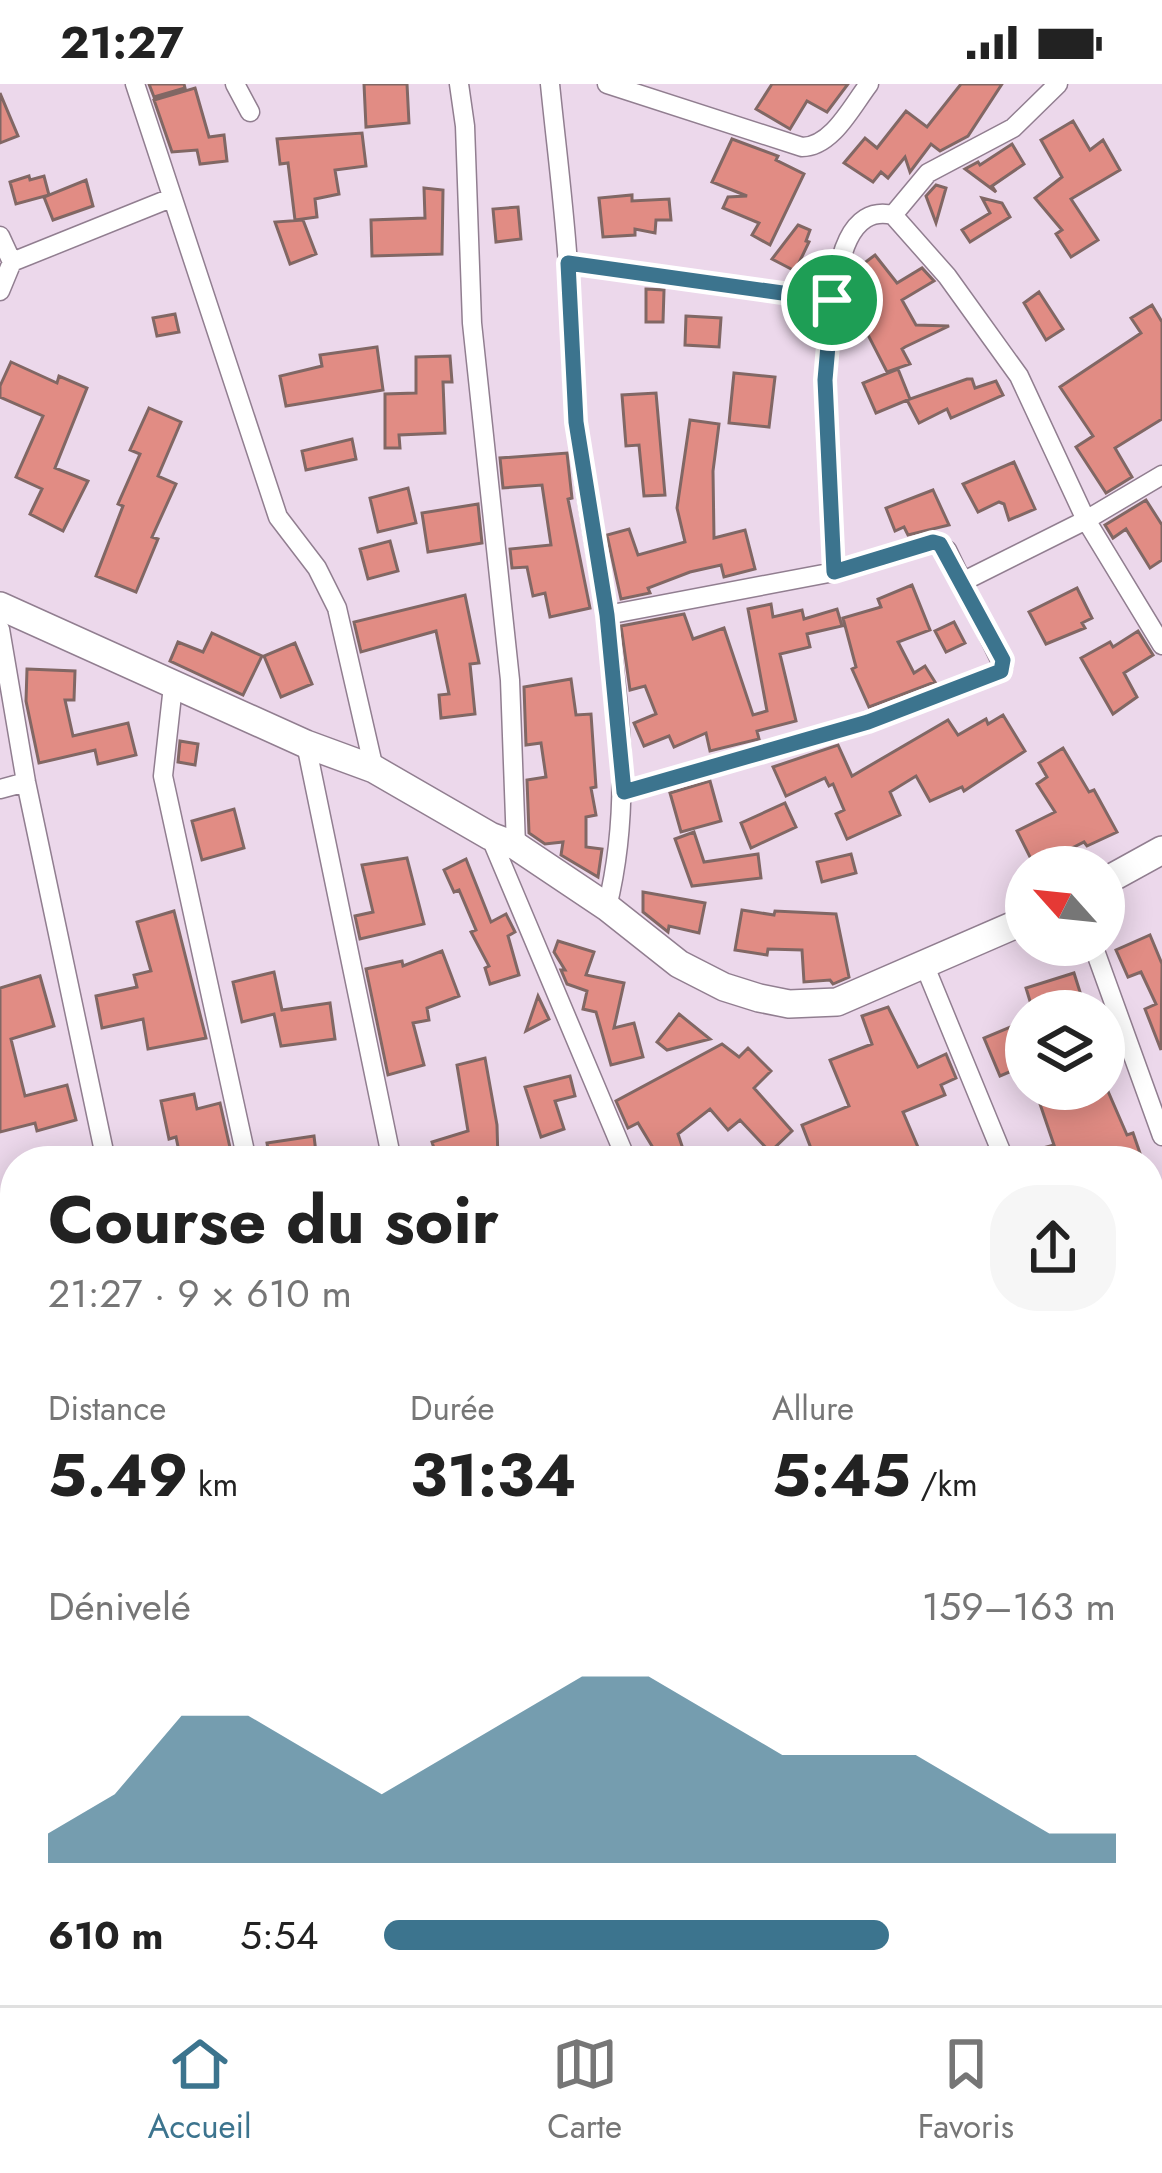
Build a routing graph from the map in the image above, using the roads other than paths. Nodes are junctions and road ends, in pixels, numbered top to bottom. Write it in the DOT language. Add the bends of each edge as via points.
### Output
graph roads {
  1 [pos="135,84"];
  2 [pos="236,84"];
  3 [pos="459,84"];
  4 [pos="550,84"];
  5 [pos="607,84"];
  6 [pos="869,84"];
  7 [pos="1058,84"];
  8 [pos="250,112"];
  9 [pos="171,199"];
  10 [pos="893,214"];
  11 [pos="0,236"];
  12 [pos="12,262"];
  13 [pos="568,263"];
  14 [pos="0,291"];
  15 [pos="832,300"];
  16 [pos="1162,476"];
  17 [pos="1086,520"];
  18 [pos="834,572"];
  19 [pos="964,581"];
  20 [pos="0,606"];
  21 [pos="607,615"];
  22 [pos="0,629"];
  23 [pos="1162,644"];
  24 [pos="173,686"];
  25 [pos="306,744"];
  26 [pos="374,769"];
  27 [pos="26,782"];
  28 [pos="0,788"];
  29 [pos="624,792"];
  30 [pos="503,841"];
  31 [pos="1162,850"];
  32 [pos="1125,870"];
  33 [pos="608,908"];
  34 [pos="1005,929"];
  35 [pos="924,964"];
  36 [pos="1101,966"];
  37 [pos="1162,1136"];
  38 [pos="103,1146"];
  39 [pos="244,1146"];
  40 [pos="389,1146"];
  41 [pos="621,1146"];
  42 [pos="999,1146"];
  1 -- 9 [label="street"];
  2 -- 8 [label="street"];
  3 -- 30 [label="street" via="472,323 513,720"];
  4 -- 13 [label="street"];
  5 -- 6 [label="street" via="813,147"];
  7 -- 10 [label="street" via="1013,128 928,173"];
  9 -- 12 [label="street"];
  9 -- 26 [label="street" via="278,517 337,608"];
  10 -- 15 [label="street" via="874,214 856,227"];
  10 -- 17 [label="street" via="1019,376"];
  11 -- 12 [label="street"];
  12 -- 14 [label="street"];
  13 -- 15 [label="street"];
  13 -- 21 [label="street" via="576,422"];
  15 -- 18 [label="street" via="825,380"];
  16 -- 17 [label="street"];
  17 -- 19 [label="street"];
  17 -- 23 [label="street"];
  18 -- 19 [label="street" via="933,542"];
  18 -- 21 [label="street"];
  19 -- 29 [label="street" via="1003,660 1001,671 868,722"];
  20 -- 24 [label="street"];
  21 -- 29 [label="street"];
  22 -- 27 [label="street"];
  24 -- 25 [label="street"];
  24 -- 39 [label="street" via="163,776"];
  25 -- 26 [label="street"];
  25 -- 40 [label="street"];
  26 -- 30 [label="street"];
  27 -- 28 [label="street"];
  27 -- 38 [label="street"];
  29 -- 33 [label="street"];
  30 -- 33 [label="street"];
  30 -- 41 [label="street"];
  31 -- 32 [label="street"];
  33 -- 35 [label="street" via="700,976 789,1004 837,1002"];
  34 -- 35 [label="street"];
  35 -- 42 [label="street"];
  36 -- 37 [label="street"];
}
